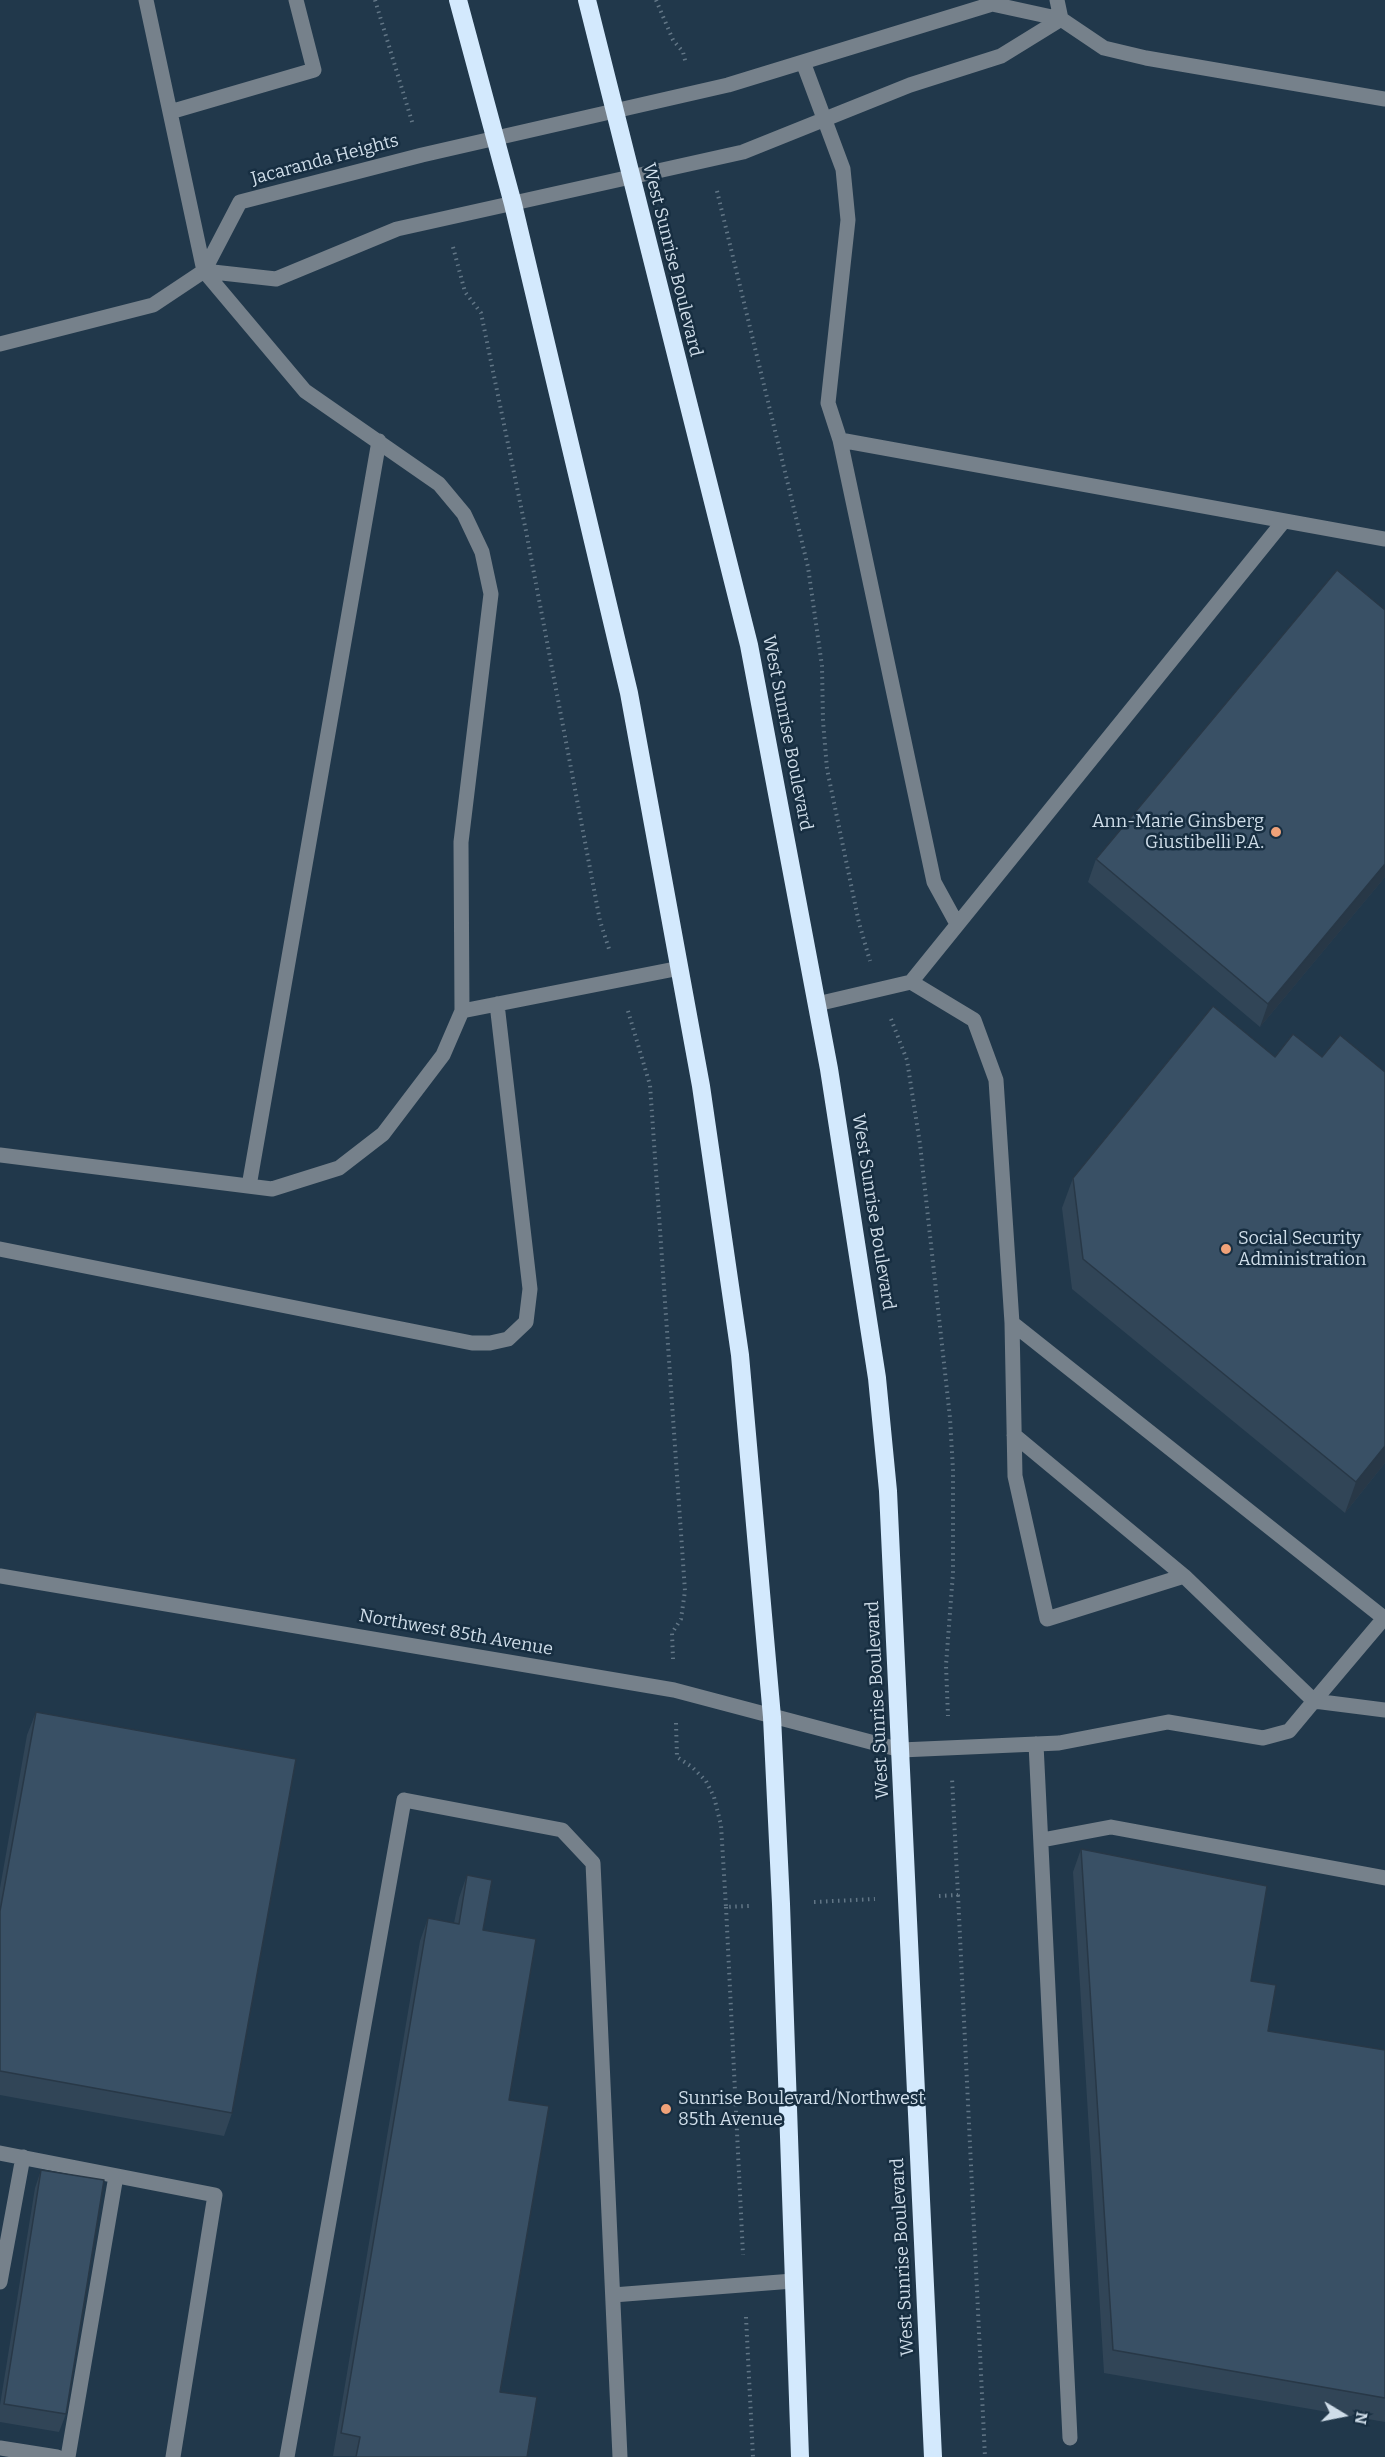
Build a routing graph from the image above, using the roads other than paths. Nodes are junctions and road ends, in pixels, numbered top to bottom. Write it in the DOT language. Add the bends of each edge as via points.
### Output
graph roads {
  1 [pos="146,0"];
  2 [pos="296,0"];
  3 [pos="458,0"];
  4 [pos="586,0"];
  5 [pos="1057,0"];
  6 [pos="1061,19"];
  7 [pos="803,62"];
  8 [pos="1385,99"];
  9 [pos="613,110"];
  10 [pos="170,112"];
  11 [pos="825,120"];
  12 [pos="495,138"];
  13 [pos="630,177"];
  14 [pos="513,204"];
  15 [pos="204,271"];
  16 [pos="0,344"];
  17 [pos="840,440"];
  18 [pos="379,441"];
  19 [pos="1283,522"];
  20 [pos="1385,539"];
  21 [pos="957,924"];
  22 [pos="680,968"];
  23 [pos="911,982"];
  24 [pos="818,1004"];
  25 [pos="497,1005"];
  26 [pos="462,1011"];
  27 [pos="0,1155"];
  28 [pos="249,1186"];
  29 [pos="0,1249"];
  30 [pos="1012,1323"];
  31 [pos="1014,1435"];
  32 [pos="0,1576"];
  33 [pos="1184,1576"];
  34 [pos="1384,1617"];
  35 [pos="1314,1701"];
  36 [pos="1385,1710"];
  37 [pos="772,1717"];
  38 [pos="1036,1744"];
  39 [pos="901,1750"];
  40 [pos="1041,1839"];
  41 [pos="1385,1878"];
  42 [pos="0,2153"];
  43 [pos="23,2157"];
  44 [pos="116,2176"];
  45 [pos="793,2281"];
  46 [pos="0,2282"];
  47 [pos="612,2295"];
  48 [pos="1070,2438"];
  49 [pos="0,2448"];
  50 [pos="57,2457"];
  51 [pos="68,2457"];
  52 [pos="173,2457"];
  53 [pos="287,2457"];
  54 [pos="620,2457"];
  55 [pos="800,2457"];
  56 [pos="933,2457"];
  1 -- 10 [label="street"];
  2 -- 10 [label="street" via="314,70"];
  3 -- 12 [label="highway"];
  4 -- 9 [label="highway, West Sunrise Boulevard"];
  5 -- 6 [label="street"];
  6 -- 7 [label="street, Jacaranda Heights" via="992,4"];
  6 -- 8 [label="street" via="1104,48"];
  6 -- 11 [label="street" via="1001,56 910,85"];
  7 -- 9 [label="street, Jacaranda Heights" via="728,85"];
  7 -- 11 [label="street"];
  9 -- 12 [label="street, Jacaranda Heights"];
  9 -- 13 [label="highway, West Sunrise Boulevard"];
  10 -- 15 [label="street"];
  11 -- 13 [label="street" via="742,152"];
  11 -- 17 [label="street" via="843,169 848,220 828,403"];
  12 -- 14 [label="highway"];
  12 -- 15 [label="street, Jacaranda Heights" via="240,202"];
  13 -- 14 [label="street"];
  13 -- 24 [label="highway, West Sunrise Boulevard" via="749,645"];
  14 -- 15 [label="street" via="397,230 276,279"];
  14 -- 22 [label="highway" via="629,693"];
  15 -- 16 [label="street, Jacaranda Heights" via="153,305"];
  15 -- 18 [label="street" via="305,391"];
  17 -- 19 [label="street"];
  17 -- 21 [label="street" via="934,882"];
  18 -- 26 [label="street" via="439,484 464,514 482,552 491,594 461,842"];
  18 -- 28 [label="street"];
  19 -- 20 [label="street"];
  19 -- 21 [label="street"];
  21 -- 23 [label="street"];
  22 -- 25 [label="street"];
  22 -- 37 [label="highway" via="740,1354"];
  23 -- 24 [label="street"];
  23 -- 30 [label="street" via="974,1020 996,1080"];
  24 -- 39 [label="highway, West Sunrise Boulevard" via="877,1378 888,1491"];
  25 -- 26 [label="street"];
  25 -- 29 [label="street" via="530,1289 526,1322 508,1339 472,1343"];
  26 -- 28 [label="street" via="443,1054 383,1134 339,1168 272,1189"];
  27 -- 28 [label="street"];
  30 -- 31 [label="street"];
  30 -- 34 [label="street"];
  31 -- 33 [label="street"];
  31 -- 33 [label="street" via="1015,1476 1047,1619"];
  32 -- 37 [label="street, Northwest 85th Avenue" via="674,1690"];
  33 -- 35 [label="street"];
  34 -- 35 [label="street, Northwest 85th Avenue"];
  35 -- 36 [label="street"];
  35 -- 38 [label="street, Northwest 85th Avenue" via="1289,1731 1263,1738 1168,1722"];
  37 -- 39 [label="street, Northwest 85th Avenue"];
  37 -- 45 [label="highway"];
  38 -- 39 [label="street, Northwest 85th Avenue"];
  38 -- 40 [label="street"];
  39 -- 56 [label="highway, West Sunrise Boulevard"];
  40 -- 41 [label="street" via="1111,1827"];
  40 -- 48 [label="street"];
  42 -- 43 [label="street"];
  43 -- 44 [label="street"];
  43 -- 46 [label="street"];
  44 -- 51 [label="street"];
  44 -- 52 [label="street" via="215,2195"];
  45 -- 47 [label="street"];
  45 -- 55 [label="highway"];
  47 -- 53 [label="street" via="593,1863 562,1830 404,1800"];
  47 -- 54 [label="street"];
  49 -- 50 [label="street"];
}
